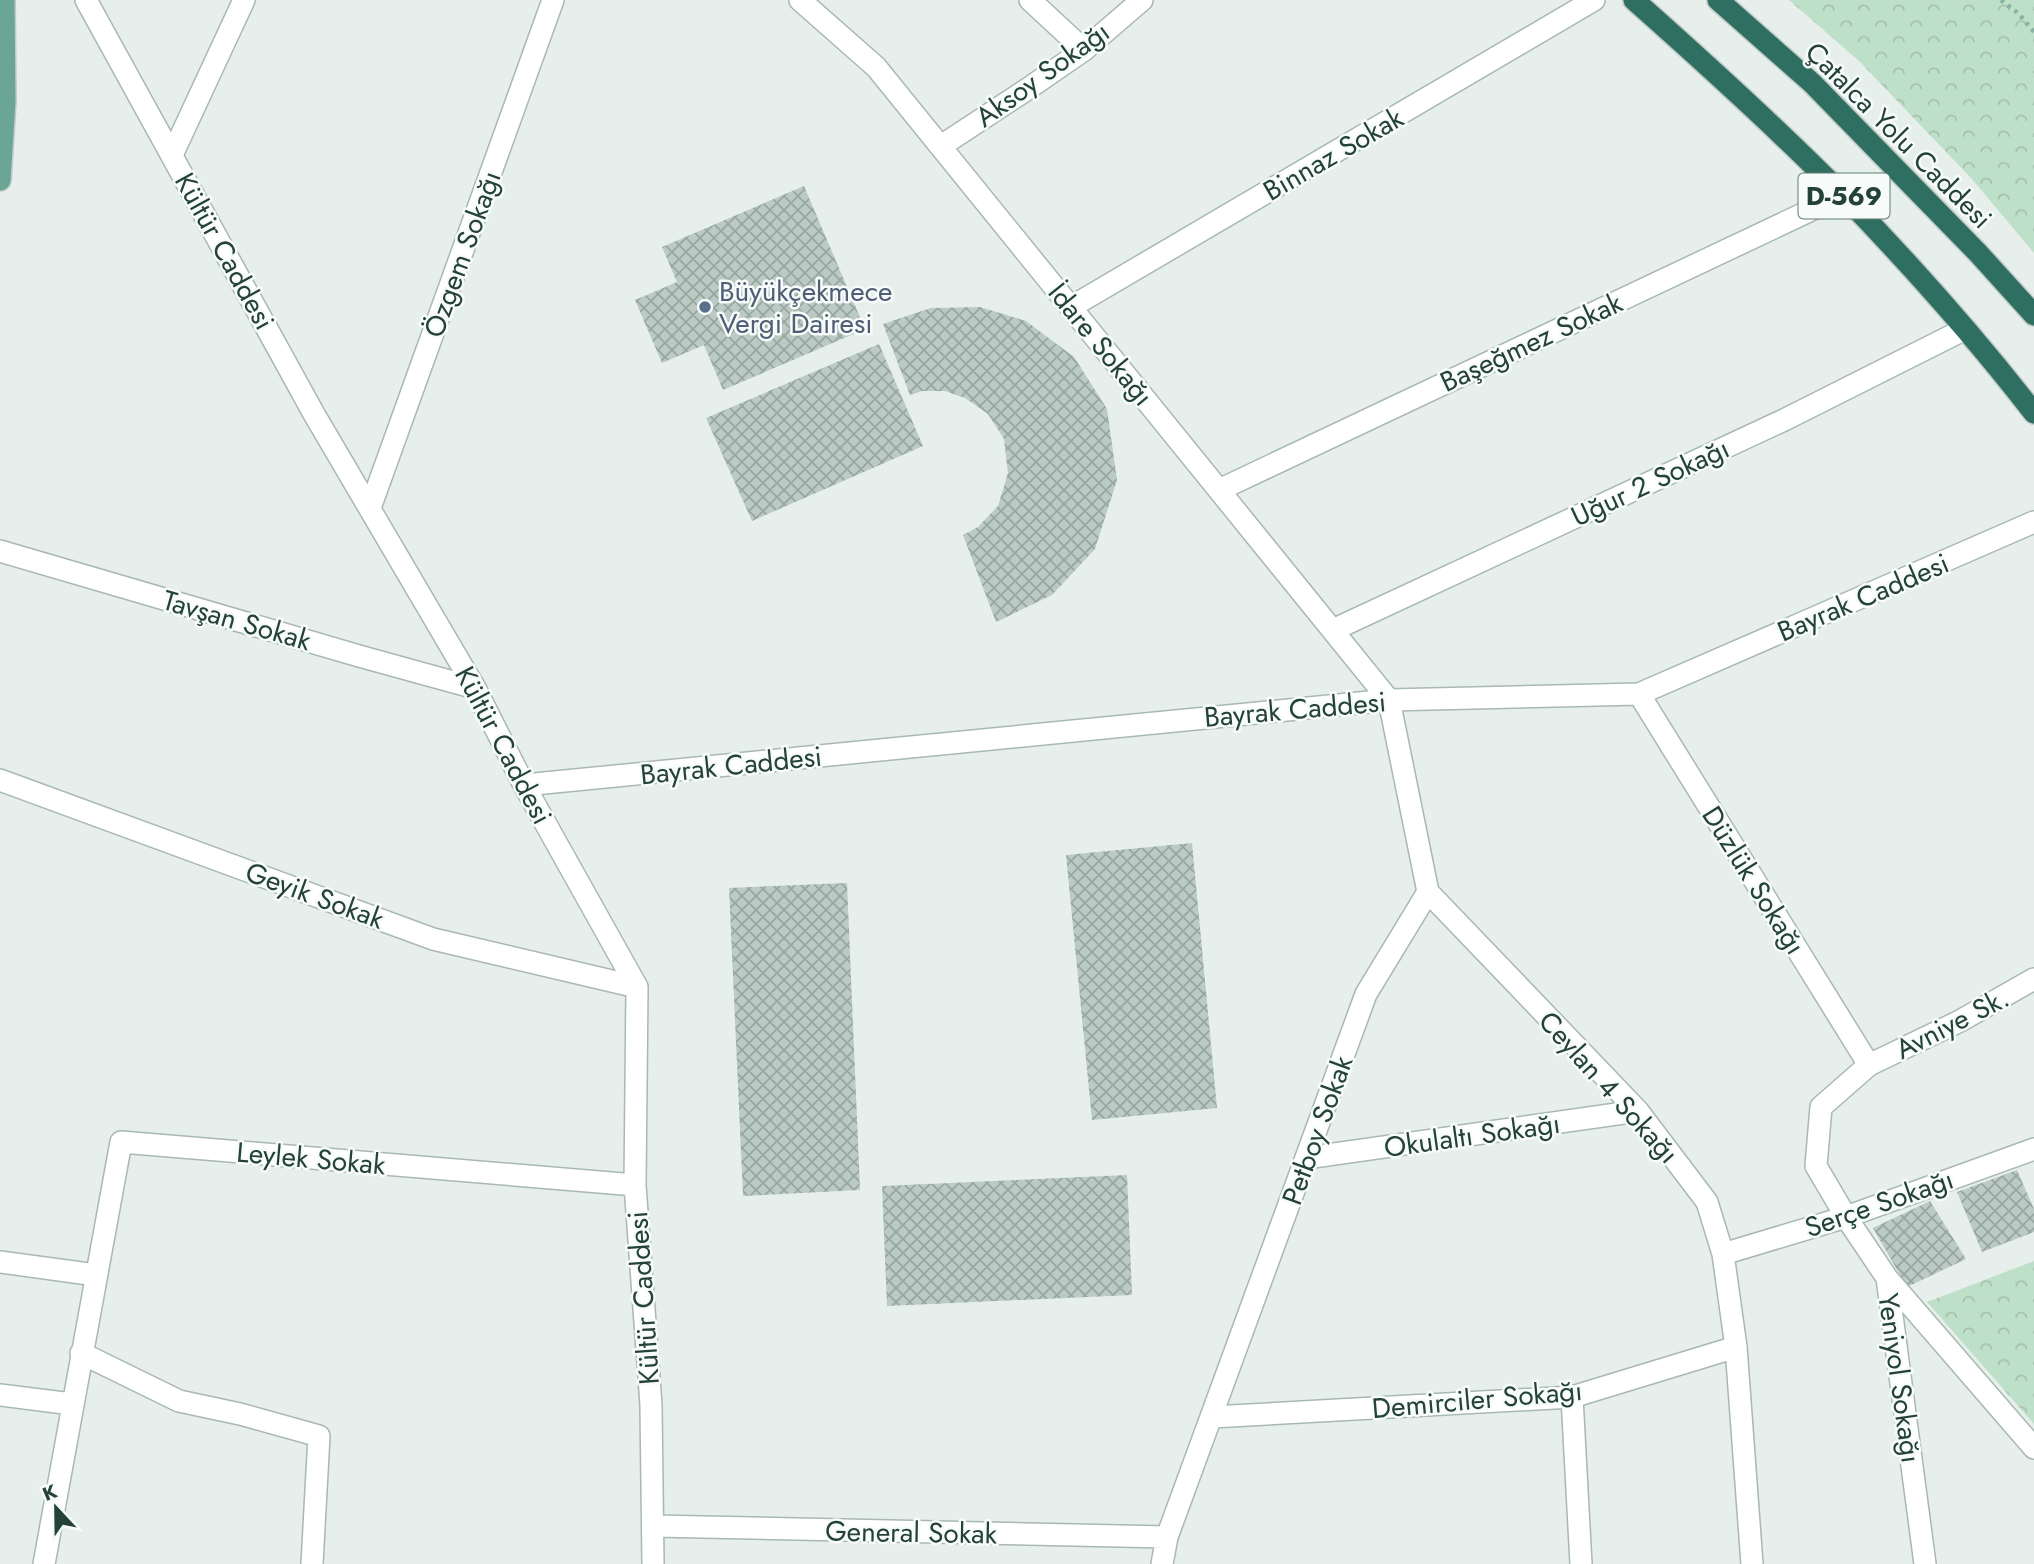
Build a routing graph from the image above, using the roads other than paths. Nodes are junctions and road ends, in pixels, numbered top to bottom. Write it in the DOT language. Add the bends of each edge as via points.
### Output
graph roads {
  1 [pos="4,0"];
  2 [pos="86,0"];
  3 [pos="244,0"];
  4 [pos="553,0"];
  5 [pos="800,0"];
  6 [pos="1030,0"];
  7 [pos="1142,0"];
  8 [pos="1594,0"];
  9 [pos="1634,0"];
  10 [pos="1718,0"];
  11 [pos="1084,50"];
  12 [pos="941,146"];
  13 [pos="172,155"];
  14 [pos="0,180"];
  15 [pos="1843,195"];
  16 [pos="1071,307"];
  17 [pos="2034,315"];
  18 [pos="1965,328"];
  19 [pos="2034,412"];
  20 [pos="1219,490"];
  21 [pos="370,508"];
  22 [pos="2034,522"];
  23 [pos="0,551"];
  24 [pos="1333,631"];
  25 [pos="475,688"];
  26 [pos="1639,694"];
  27 [pos="1389,700"];
  28 [pos="0,780"];
  29 [pos="524,785"];
  30 [pos="1428,892"];
  31 [pos="2034,979"];
  32 [pos="637,987"];
  33 [pos="1869,1065"];
  34 [pos="1638,1111"];
  35 [pos="2034,1149"];
  36 [pos="1306,1158"];
  37 [pos="635,1185"];
  38 [pos="1846,1217"];
  39 [pos="1723,1254"];
  40 [pos="0,1262"];
  41 [pos="96,1275"];
  42 [pos="1887,1278"];
  43 [pos="1736,1348"];
  44 [pos="80,1362"];
  45 [pos="0,1395"];
  46 [pos="1572,1396"];
  47 [pos="72,1404"];
  48 [pos="1212,1417"];
  49 [pos="2034,1448"];
  50 [pos="654,1527"];
  51 [pos="1167,1537"];
  52 [pos="44,1564"];
  53 [pos="313,1564"];
  54 [pos="653,1564"];
  55 [pos="1162,1564"];
  56 [pos="1581,1564"];
  57 [pos="1752,1564"];
  58 [pos="1925,1564"];
  1 -- 14 [label="main road"];
  2 -- 13 [label="street, Kültür Caddesi"];
  3 -- 13 [label="street"];
  4 -- 21 [label="street, Özgem Sokağı"];
  5 -- 12 [label="street, İdare Sokağı" via="876,67"];
  6 -- 11 [label="street"];
  7 -- 11 [label="street, Aksoy Sokağı"];
  8 -- 16 [label="street, Binnaz Sokak"];
  9 -- 15 [label="highway, D-569"];
  10 -- 17 [label="highway, Çatalca Yolu Caddesi / D-569" via="1812,83"];
  11 -- 12 [label="street, Aksoy Sokağı"];
  12 -- 16 [label="street, İdare Sokağı"];
  13 -- 21 [label="street, Kültür Caddesi"];
  15 -- 18 [label="highway, D-569"];
  15 -- 20 [label="street, Başeğmez Sokak"];
  16 -- 20 [label="street, İdare Sokağı"];
  18 -- 19 [label="highway, D-569"];
  18 -- 24 [label="street, Uğur 2 Sokağı" via="1784,419"];
  20 -- 24 [label="street, İdare Sokağı"];
  21 -- 25 [label="street, Kültür Caddesi"];
  22 -- 26 [label="street, Bayrak Caddesi"];
  23 -- 25 [label="street, Tavşan Sokak"];
  24 -- 27 [label="street, İdare Sokağı"];
  25 -- 29 [label="street, Kültür Caddesi"];
  26 -- 27 [label="street, Bayrak Caddesi"];
  26 -- 33 [label="street, Düzlük Sokağı"];
  27 -- 29 [label="street, Bayrak Caddesi"];
  27 -- 30 [label="street"];
  28 -- 32 [label="street, Geyik Sokak" via="433,939"];
  29 -- 32 [label="street, Kültür Caddesi"];
  30 -- 34 [label="street, Ceylan 4 Sokağı"];
  30 -- 36 [label="street, Petboy Sokak" via="1366,994"];
  31 -- 33 [label="street, Avniye Sk."];
  32 -- 37 [label="street, Kültür Caddesi"];
  33 -- 38 [label="street, Yeniyol Sokağı" via="1821,1107 1816,1166"];
  34 -- 36 [label="street, Okulaltı Sokağı"];
  34 -- 39 [label="street, Ceylan 4 Sokağı" via="1707,1202"];
  35 -- 38 [label="street, Serçe Sokağı"];
  36 -- 48 [label="street, Petboy Sokak"];
  37 -- 41 [label="street, Leylek Sokak" via="121,1142"];
  37 -- 50 [label="street, Kültür Caddesi" via="651,1405"];
  38 -- 39 [label="street, Serçe Sokağı"];
  38 -- 42 [label="street, Yeniyol Sokağı"];
  39 -- 43 [label="street, Ceylan 4 Sokağı"];
  40 -- 41 [label="street"];
  41 -- 44 [label="street"];
  42 -- 49 [label="street"];
  42 -- 58 [label="street, Yeniyol Sokağı"];
  43 -- 46 [label="street, Demirciler Sokağı"];
  43 -- 57 [label="street, Ceylan 4 Sokağı"];
  44 -- 47 [label="street"];
  44 -- 53 [label="street" via="179,1401 319,1436"];
  45 -- 47 [label="street"];
  46 -- 48 [label="street, Demirciler Sokağı"];
  46 -- 56 [label="street"];
  47 -- 52 [label="street"];
  48 -- 51 [label="street, Petboy Sokak"];
  50 -- 51 [label="street, General Sokak"];
  50 -- 54 [label="street, Kültür Caddesi"];
  51 -- 55 [label="street, Petboy Sokak"];
}
